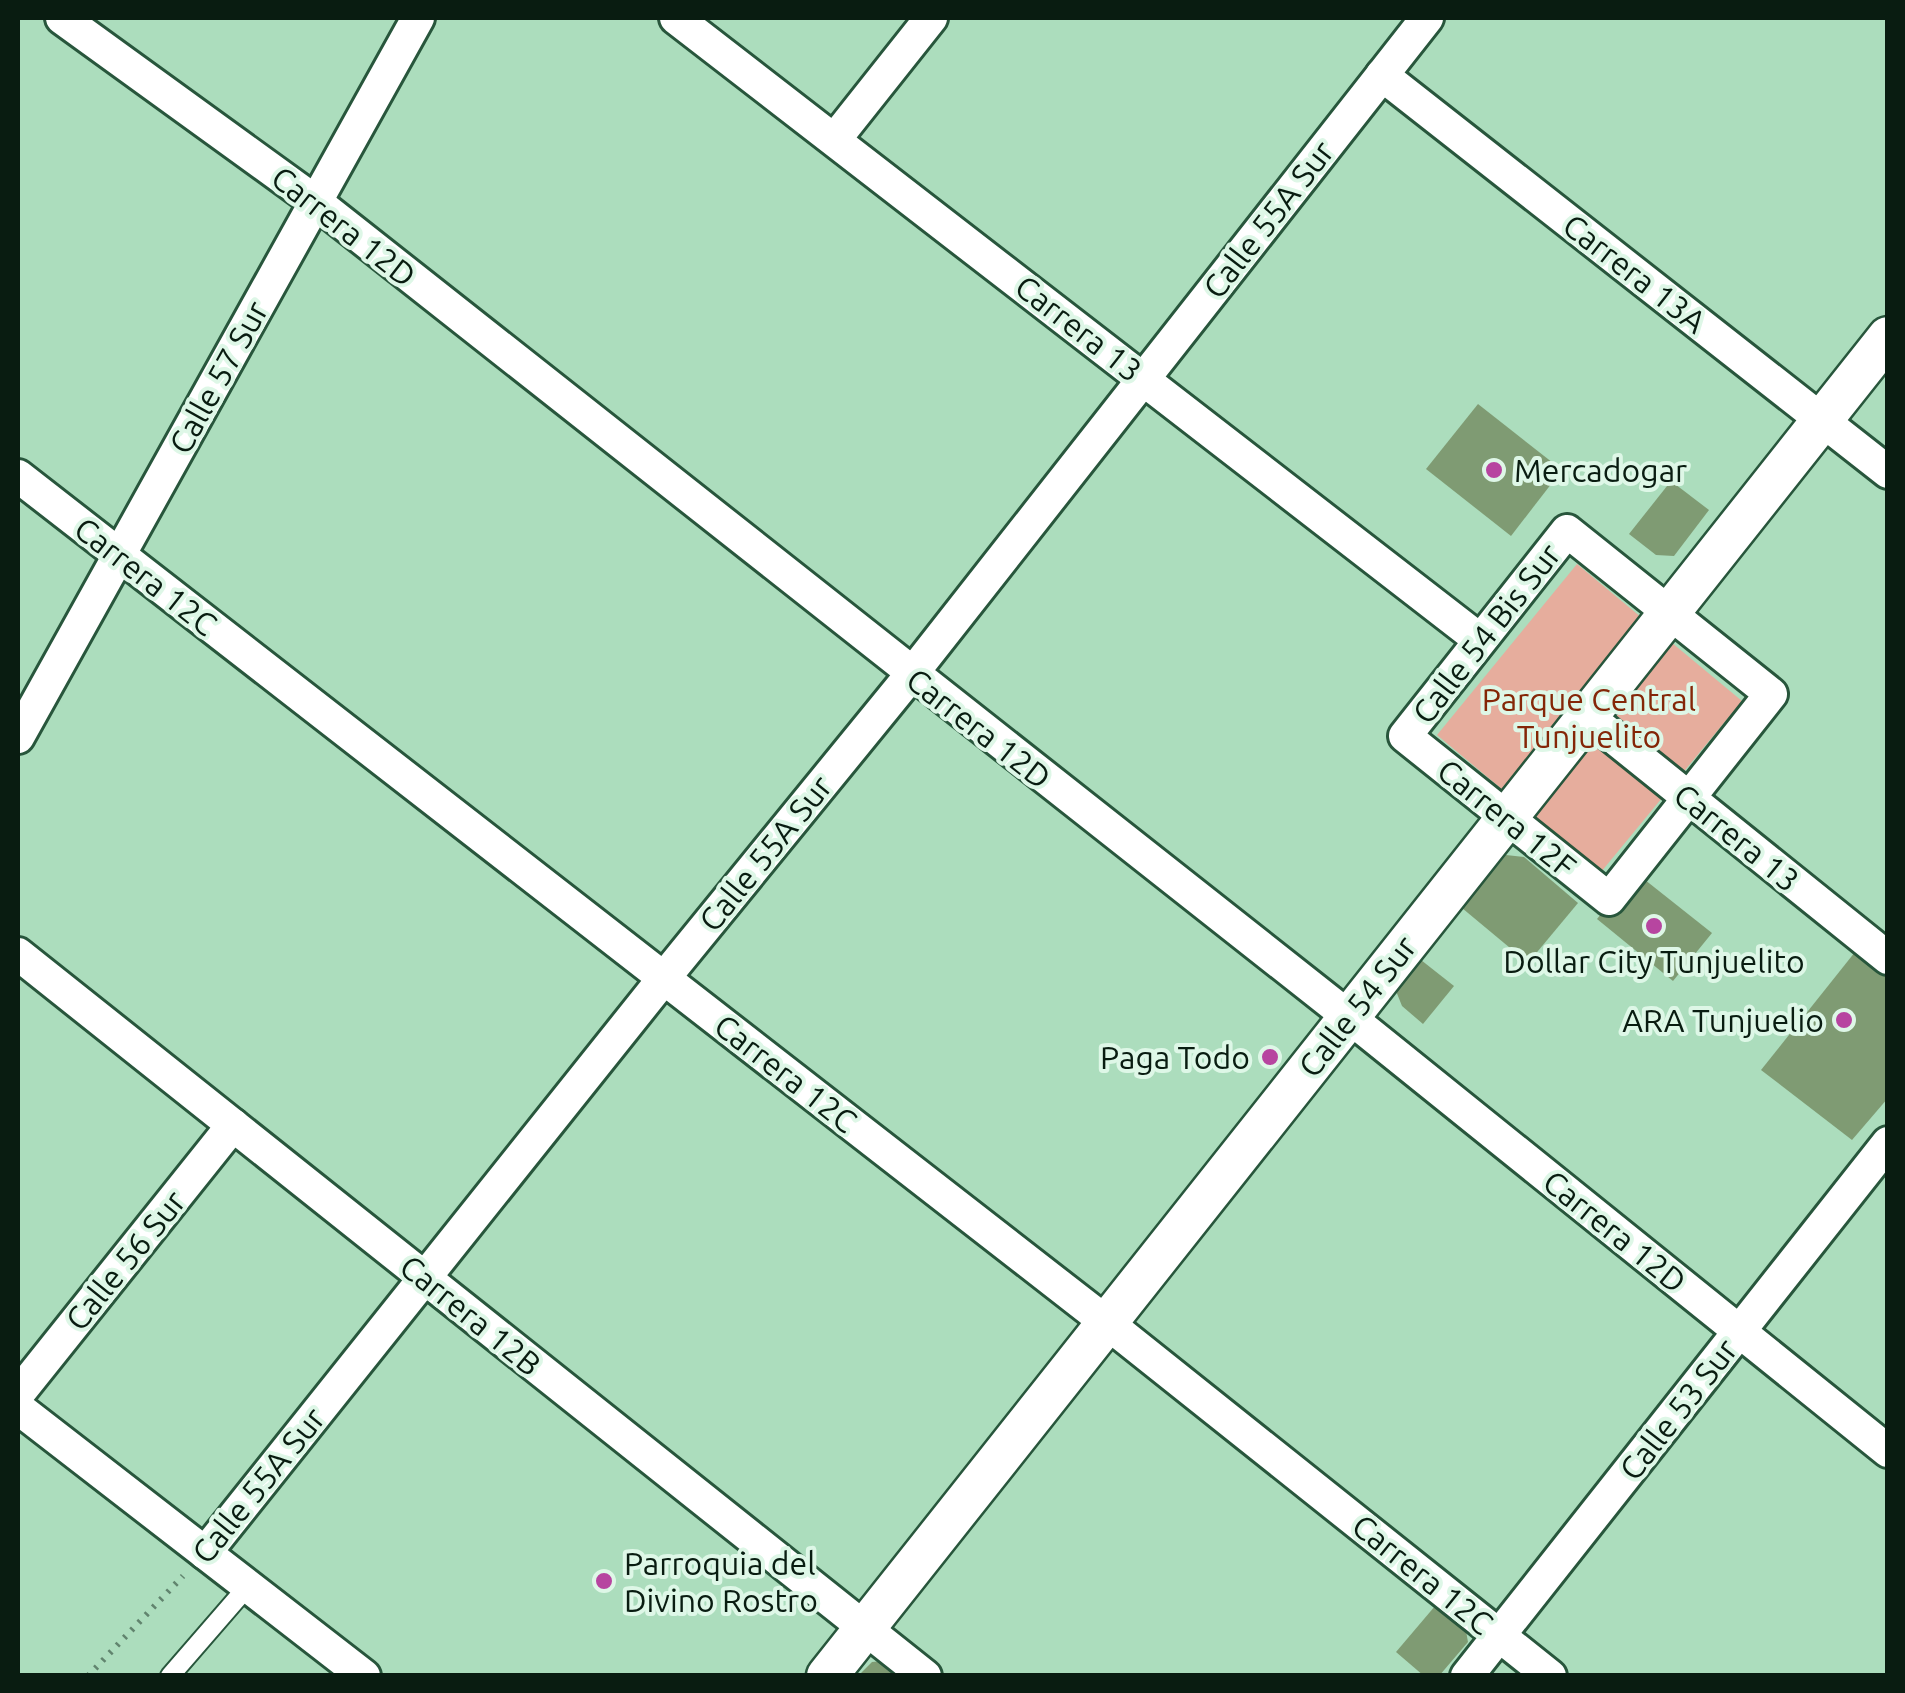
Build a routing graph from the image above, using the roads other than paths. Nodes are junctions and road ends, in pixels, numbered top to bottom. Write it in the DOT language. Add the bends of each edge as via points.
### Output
graph roads {
  1 [pos="62,18"];
  2 [pos="418,18"];
  3 [pos="676,18"];
  4 [pos="930,18"];
  5 [pos="1426,18"];
  6 [pos="1382,74"];
  7 [pos="836,139"];
  8 [pos="316,202"];
  9 [pos="1888,338"];
  10 [pos="1143,377"];
  11 [pos="1822,420"];
  12 [pos="1888,472"];
  13 [pos="18,476"];
  14 [pos="119,555"];
  15 [pos="1670,612"];
  16 [pos="1480,640"];
  17 [pos="911,675"];
  18 [pos="1587,716"];
  19 [pos="1405,736"];
  20 [pos="18,737"];
  21 [pos="1688,798"];
  22 [pos="1507,818"];
  23 [pos="18,954"];
  24 [pos="1888,958"];
  25 [pos="664,978"];
  26 [pos="1349,1017"];
  27 [pos="233,1125"];
  28 [pos="1888,1143"];
  29 [pos="425,1278"];
  30 [pos="1106,1322"];
  31 [pos="1740,1331"];
  32 [pos="18,1394"];
  33 [pos="18,1408"];
  34 [pos="1888,1451"];
  35 [pos="205,1553"];
  36 [pos="248,1586"];
  37 [pos="864,1628"];
  38 [pos="1500,1635"];
  39 [pos="170,1676"];
  40 [pos="364,1676"];
  41 [pos="827,1676"];
  42 [pos="924,1676"];
  43 [pos="1467,1676"];
  44 [pos="1550,1676"];
  1 -- 8 [label="street, Carrera 12D"];
  2 -- 8 [label="street, Calle 57 Sur"];
  3 -- 7 [label="street, Carrera 13"];
  4 -- 7 [label="street"];
  5 -- 6 [label="street, Calle 55A Sur"];
  6 -- 10 [label="street, Calle 55A Sur"];
  6 -- 11 [label="street, Carrera 13A"];
  7 -- 10 [label="street, Carrera 13"];
  8 -- 14 [label="street, Calle 57 Sur"];
  8 -- 17 [label="street, Carrera 12D"];
  9 -- 11 [label="street, Calle 54 Sur"];
  10 -- 16 [label="street, Carrera 13"];
  10 -- 17 [label="street, Calle 55A Sur"];
  11 -- 12 [label="street, Carrera 13A"];
  11 -- 15 [label="street, Calle 54 Sur"];
  13 -- 14 [label="street, Carrera 12C"];
  14 -- 20 [label="street, Calle 57 Sur"];
  14 -- 25 [label="street, Carrera 12C"];
  15 -- 16 [label="street, Calle 54 Bis Sur" via="1567,531"];
  15 -- 18 [label="street, Calle 54 Sur"];
  15 -- 21 [label="street" via="1771,694"];
  16 -- 19 [label="street, Calle 54 Bis Sur"];
  17 -- 25 [label="street, Calle 55A Sur"];
  17 -- 26 [label="street, Carrera 12D"];
  18 -- 21 [label="street, Carrera 13"];
  18 -- 22 [label="street, Calle 54 Sur"];
  19 -- 22 [label="street, Carrera 12F"];
  21 -- 22 [label="street, Carrera 12F" via="1609,900"];
  21 -- 24 [label="street, Carrera 13"];
  22 -- 26 [label="street, Calle 54 Sur"];
  23 -- 27 [label="street, Carrera 12B"];
  25 -- 29 [label="street, Calle 55A Sur"];
  25 -- 30 [label="street, Carrera 12C"];
  26 -- 30 [label="street, Calle 54 Sur"];
  26 -- 31 [label="street, Carrera 12D"];
  27 -- 29 [label="street, Carrera 12B"];
  27 -- 32 [label="street, Calle 56 Sur"];
  28 -- 31 [label="street, Calle 53 Sur"];
  29 -- 35 [label="street, Calle 55A Sur"];
  29 -- 37 [label="street, Carrera 12B"];
  30 -- 37 [label="street, Calle 54 Sur"];
  30 -- 38 [label="street, Carrera 12C"];
  31 -- 34 [label="street, Carrera 12D"];
  31 -- 38 [label="street, Calle 53 Sur"];
  33 -- 35 [label="street"];
  35 -- 36 [label="street"];
  36 -- 39 [label="lane"];
  36 -- 40 [label="street"];
  37 -- 41 [label="street, Calle 54 Sur"];
  37 -- 42 [label="street, Carrera 12B"];
  38 -- 43 [label="street, Calle 53 Sur"];
  38 -- 44 [label="street, Carrera 12C"];
}
